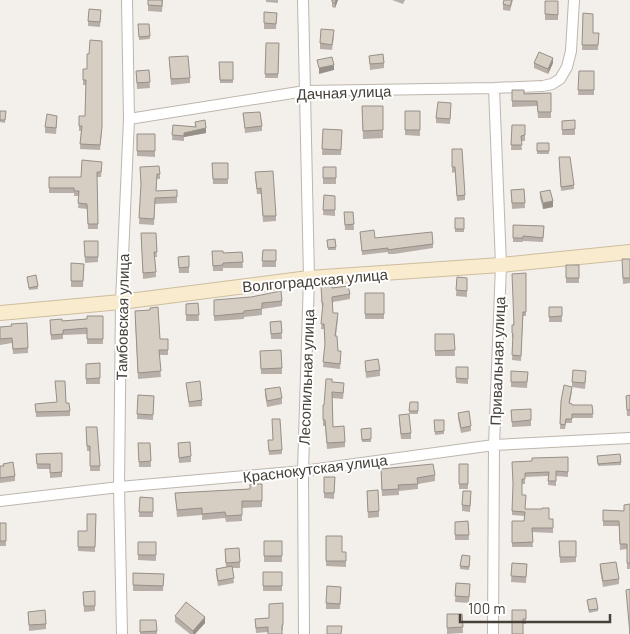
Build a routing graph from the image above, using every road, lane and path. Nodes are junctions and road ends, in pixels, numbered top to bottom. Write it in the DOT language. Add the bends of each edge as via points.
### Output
graph roads {
  1 [pos="126,0"];
  2 [pos="303,0"];
  3 [pos="574,0"];
  4 [pos="494,88"];
  5 [pos="304,91"];
  6 [pos="129,119"];
  7 [pos="630,252"];
  8 [pos="501,265"];
  9 [pos="309,278"];
  10 [pos="121,302"];
  11 [pos="0,313"];
  12 [pos="630,438"];
  13 [pos="494,445"];
  14 [pos="303,471"];
  15 [pos="119,487"];
  16 [pos="0,501"];
  17 [pos="122,634"];
  18 [pos="304,634"];
  19 [pos="493,634"];
  1 -- 6 [label="street, Тамбовская улица"];
  2 -- 5 [label="street, Лесопильная улица"];
  3 -- 4 [label="street, Дачная улица" via="572,50 560,79 543,86"];
  4 -- 5 [label="street, Дачная улица"];
  4 -- 8 [label="street, Привальная улица"];
  5 -- 6 [label="street, Дачная улица"];
  5 -- 9 [label="street, Лесопильная улица"];
  6 -- 10 [label="street, Тамбовская улица"];
  7 -- 8 [label="street, Волгоградская улица"];
  8 -- 9 [label="street, Волгоградская улица"];
  8 -- 13 [label="street, Привальная улица"];
  9 -- 10 [label="street, Волгоградская улица"];
  9 -- 14 [label="street, Лесопильная улица"];
  10 -- 11 [label="street, Волгоградская улица"];
  10 -- 15 [label="street, Тамбовская улица"];
  12 -- 13 [label="street, Краснокутская улица"];
  13 -- 14 [label="street, Краснокутская улица"];
  13 -- 19 [label="street, Привальная улица"];
  14 -- 15 [label="street, Краснокутская улица"];
  14 -- 18 [label="street, Лесопильная улица"];
  15 -- 16 [label="street, Краснокутская улица"];
  15 -- 17 [label="street, Тамбовская улица"];
}
